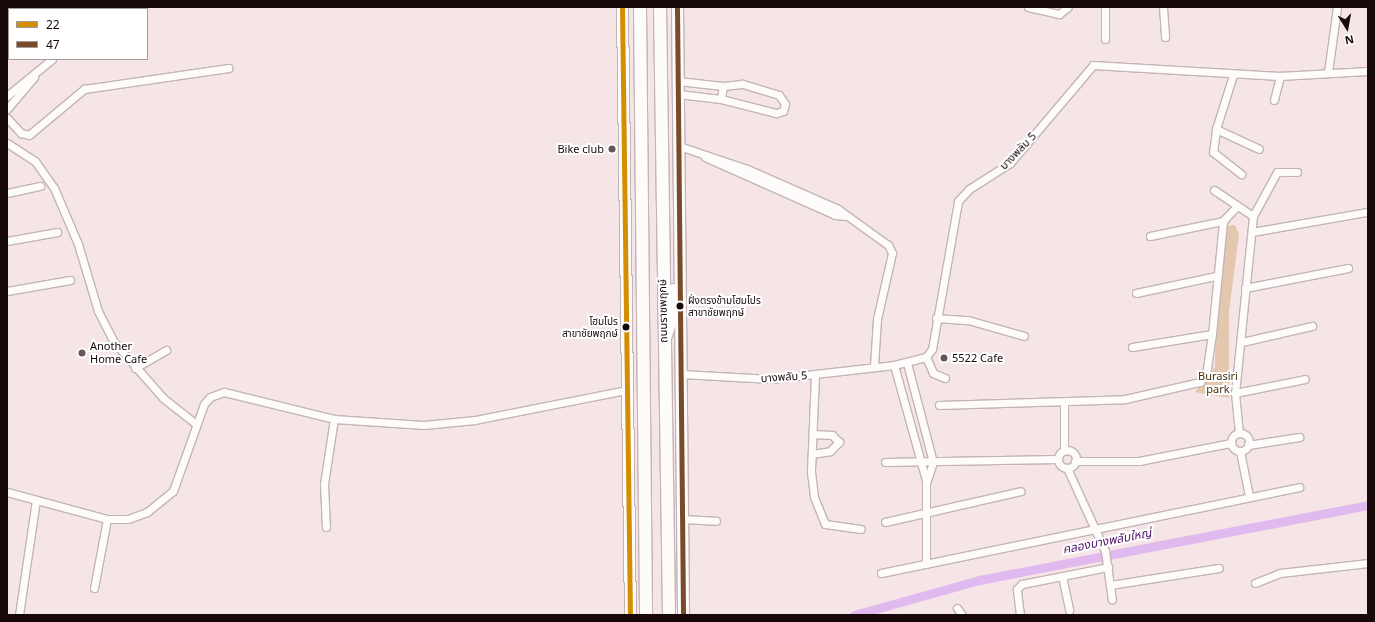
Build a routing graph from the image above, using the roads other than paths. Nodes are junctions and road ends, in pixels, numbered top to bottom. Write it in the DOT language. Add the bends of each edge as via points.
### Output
graph roads {
  1 [pos="622,7"];
  2 [pos="640,7"];
  3 [pos="660,7"];
  4 [pos="677,7"];
  5 [pos="1028,7"];
  6 [pos="1068,7"];
  7 [pos="1105,7"];
  8 [pos="1163,7"];
  9 [pos="1337,7"];
  10 [pos="1164,37"];
  11 [pos="1105,39"];
  12 [pos="51,60"];
  13 [pos="228,68"];
  14 [pos="1368,71"];
  15 [pos="1328,72"];
  16 [pos="37,73"];
  17 [pos="1233,75"];
  18 [pos="1280,76"];
  19 [pos="678,81"];
  20 [pos="723,86"];
  21 [pos="678,94"];
  22 [pos="7,96"];
  23 [pos="721,99"];
  24 [pos="1274,100"];
  25 [pos="7,109"];
  26 [pos="7,118"];
  27 [pos="1216,129"];
  28 [pos="7,143"];
  29 [pos="679,146"];
  30 [pos="1259,149"];
  31 [pos="1297,172"];
  32 [pos="1242,174"];
  33 [pos="40,186"];
  34 [pos="1214,190"];
  35 [pos="7,193"];
  36 [pos="1236,207"];
  37 [pos="1367,212"];
  38 [pos="1253,216"];
  39 [pos="1223,221"];
  40 [pos="677,227"];
  41 [pos="58,232"];
  42 [pos="1252,232"];
  43 [pos="1150,236"];
  44 [pos="7,241"];
  45 [pos="1348,268"];
  46 [pos="1216,276"];
  47 [pos="70,280"];
  48 [pos="1245,288"];
  49 [pos="7,291"];
  50 [pos="1136,293"];
  51 [pos="936,318"];
  52 [pos="1312,326"];
  53 [pos="1212,334"];
  54 [pos="1024,336"];
  55 [pos="663,342"];
  56 [pos="1242,342"];
  57 [pos="1132,347"];
  58 [pos="166,350"];
  59 [pos="926,357"];
  60 [pos="907,363"];
  61 [pos="894,365"];
  62 [pos="874,367"];
  63 [pos="135,368"];
  64 [pos="682,374"];
  65 [pos="815,375"];
  66 [pos="944,378"];
  67 [pos="1305,379"];
  68 [pos="626,390"];
  69 [pos="1235,393"];
  70 [pos="1064,403"];
  71 [pos="917,404"];
  72 [pos="939,405"];
  73 [pos="905,409"];
  74 [pos="334,419"];
  75 [pos="196,424"];
  76 [pos="1239,433"];
  77 [pos="813,434"];
  78 [pos="1299,437"];
  79 [pos="1231,443"];
  80 [pos="1248,445"];
  81 [pos="1064,451"];
  82 [pos="1240,451"];
  83 [pos="812,454"];
  84 [pos="1058,459"];
  85 [pos="922,461"];
  86 [pos="1075,461"];
  87 [pos="885,462"];
  88 [pos="933,462"];
  89 [pos="1066,468"];
  90 [pos="926,480"];
  91 [pos="1299,487"];
  92 [pos="1021,491"];
  93 [pos="7,492"];
  94 [pos="1249,496"];
  95 [pos="36,500"];
  96 [pos="928,514"];
  97 [pos="107,519"];
  98 [pos="682,519"];
  99 [pos="716,521"];
  100 [pos="885,522"];
  101 [pos="326,527"];
  102 [pos="1093,528"];
  103 [pos="861,529"];
  104 [pos="1368,563"];
  105 [pos="926,564"];
  106 [pos="1108,567"];
  107 [pos="1220,568"];
  108 [pos="881,573"];
  109 [pos="1062,576"];
  110 [pos="1254,583"];
  111 [pos="1110,586"];
  112 [pos="94,588"];
  113 [pos="1112,600"];
  114 [pos="957,608"];
  115 [pos="1069,610"];
  116 [pos="19,615"];
  117 [pos="630,615"];
  118 [pos="646,615"];
  119 [pos="669,615"];
  120 [pos="683,615"];
  121 [pos="962,615"];
  122 [pos="1020,615"];
  1 -- 68 [label="main road"];
  2 -- 118 [label="main road, ถนนราชพฤกษ์"];
  3 -- 55 [label="main road, ถนนราชพฤกษ์"];
  4 -- 19 [label="main road, ถนนราชพฤกษ์"];
  5 -- 6 [label="street" via="1059,14"];
  7 -- 11 [label="street"];
  8 -- 10 [label="street"];
  9 -- 15 [label="street"];
  12 -- 16 [label="street"];
  13 -- 26 [label="street" via="84,89 29,134 21,133"];
  14 -- 15 [label="street, บางพลับ 5"];
  15 -- 18 [label="street, บางพลับ 5"];
  16 -- 22 [label="street"];
  16 -- 25 [label="street"];
  17 -- 18 [label="street, บางพลับ 5"];
  17 -- 27 [label="street"];
  17 -- 51 [label="street, บางพลับ 5" via="1105,64 1089,68 1010,163 969,189 958,201"];
  18 -- 24 [label="street"];
  19 -- 20 [label="street"];
  19 -- 21 [label="main road, ถนนราชพฤกษ์"];
  20 -- 23 [label="street"];
  20 -- 23 [label="street" via="750,86 779,95 785,104 782,113 776,113"];
  21 -- 23 [label="street"];
  21 -- 29 [label="main road, ถนนราชพฤกษ์"];
  27 -- 30 [label="street"];
  27 -- 32 [label="street" via="1213,152"];
  28 -- 63 [label="street" via="30,156 47,177 78,244 103,324"];
  29 -- 40 [label="main road, ถนนราชพฤกษ์"];
  29 -- 62 [label="street" via="766,181 835,215 846,216 888,245 892,253 877,319"];
  31 -- 38 [label="street" via="1276,172"];
  33 -- 35 [label="street"];
  34 -- 36 [label="street"];
  36 -- 38 [label="street"];
  36 -- 39 [label="street"];
  37 -- 42 [label="street"];
  38 -- 42 [label="street"];
  39 -- 43 [label="street"];
  39 -- 46 [label="street"];
  40 -- 55 [label="main road" via="671,320"];
  40 -- 64 [label="main road, ถนนราชพฤกษ์"];
  41 -- 44 [label="street"];
  42 -- 48 [label="street"];
  45 -- 48 [label="street"];
  46 -- 50 [label="street"];
  46 -- 53 [label="street"];
  47 -- 49 [label="street"];
  48 -- 56 [label="street"];
  51 -- 54 [label="street" via="968,320"];
  51 -- 59 [label="street, บางพลับ 5" via="932,349"];
  52 -- 56 [label="street"];
  53 -- 57 [label="street"];
  53 -- 70 [label="street" via="1206,375 1200,382 1125,399"];
  55 -- 119 [label="main road, ถนนราชพฤกษ์"];
  56 -- 69 [label="street"];
  58 -- 63 [label="street"];
  59 -- 60 [label="street, บางพลับ 5"];
  59 -- 66 [label="street" via="933,373"];
  60 -- 61 [label="street, บางพลับ 5"];
  60 -- 71 [label="street"];
  61 -- 62 [label="street, บางพลับ 5"];
  61 -- 73 [label="street"];
  62 -- 65 [label="street, บางพลับ 5"];
  63 -- 75 [label="street" via="173,408"];
  64 -- 65 [label="street, บางพลับ 5" via="757,379"];
  64 -- 98 [label="main road, ถนนราชพฤกษ์"];
  65 -- 77 [label="street"];
  67 -- 69 [label="street"];
  68 -- 74 [label="street" via="469,421 408,425"];
  68 -- 117 [label="main road"];
  69 -- 76 [label="street"];
  70 -- 72 [label="street"];
  70 -- 81 [label="street"];
  71 -- 73 [label="street"];
  71 -- 88 [label="street"];
  73 -- 85 [label="street"];
  74 -- 75 [label="street" via="224,392 207,400"];
  74 -- 101 [label="street" via="324,484"];
  75 -- 97 [label="street" via="183,469 170,496 137,516"];
  76 -- 79 [label="street"];
  76 -- 80 [label="street" via="1246,437"];
  77 -- 83 [label="street"];
  77 -- 83 [label="street" via="832,435 839,442 830,451"];
  78 -- 80 [label="street"];
  79 -- 82 [label="street"];
  79 -- 86 [label="street" via="1139,461"];
  80 -- 82 [label="street"];
  81 -- 84 [label="street"];
  81 -- 86 [label="street" via="1072,452"];
  82 -- 94 [label="street"];
  83 -- 103 [label="street" via="812,489 822,519 828,525"];
  84 -- 88 [label="street"];
  84 -- 89 [label="street"];
  85 -- 87 [label="street"];
  85 -- 88 [label="street"];
  85 -- 90 [label="street"];
  86 -- 89 [label="street"];
  88 -- 90 [label="street"];
  89 -- 102 [label="street"];
  90 -- 96 [label="street"];
  91 -- 94 [label="street"];
  92 -- 96 [label="street"];
  93 -- 95 [label="street"];
  94 -- 102 [label="street"];
  95 -- 97 [label="street"];
  95 -- 116 [label="street"];
  96 -- 100 [label="street"];
  96 -- 105 [label="street"];
  97 -- 112 [label="street"];
  98 -- 99 [label="street"];
  98 -- 120 [label="main road, ถนนราชพฤกษ์"];
  102 -- 105 [label="street"];
  102 -- 106 [label="street"];
  104 -- 110 [label="street" via="1280,573"];
  105 -- 108 [label="street"];
  106 -- 109 [label="street"];
  106 -- 111 [label="street"];
  107 -- 111 [label="street"];
  109 -- 115 [label="street"];
  109 -- 122 [label="street" via="1019,586"];
  111 -- 113 [label="street"];
  114 -- 121 [label="street"];
}
